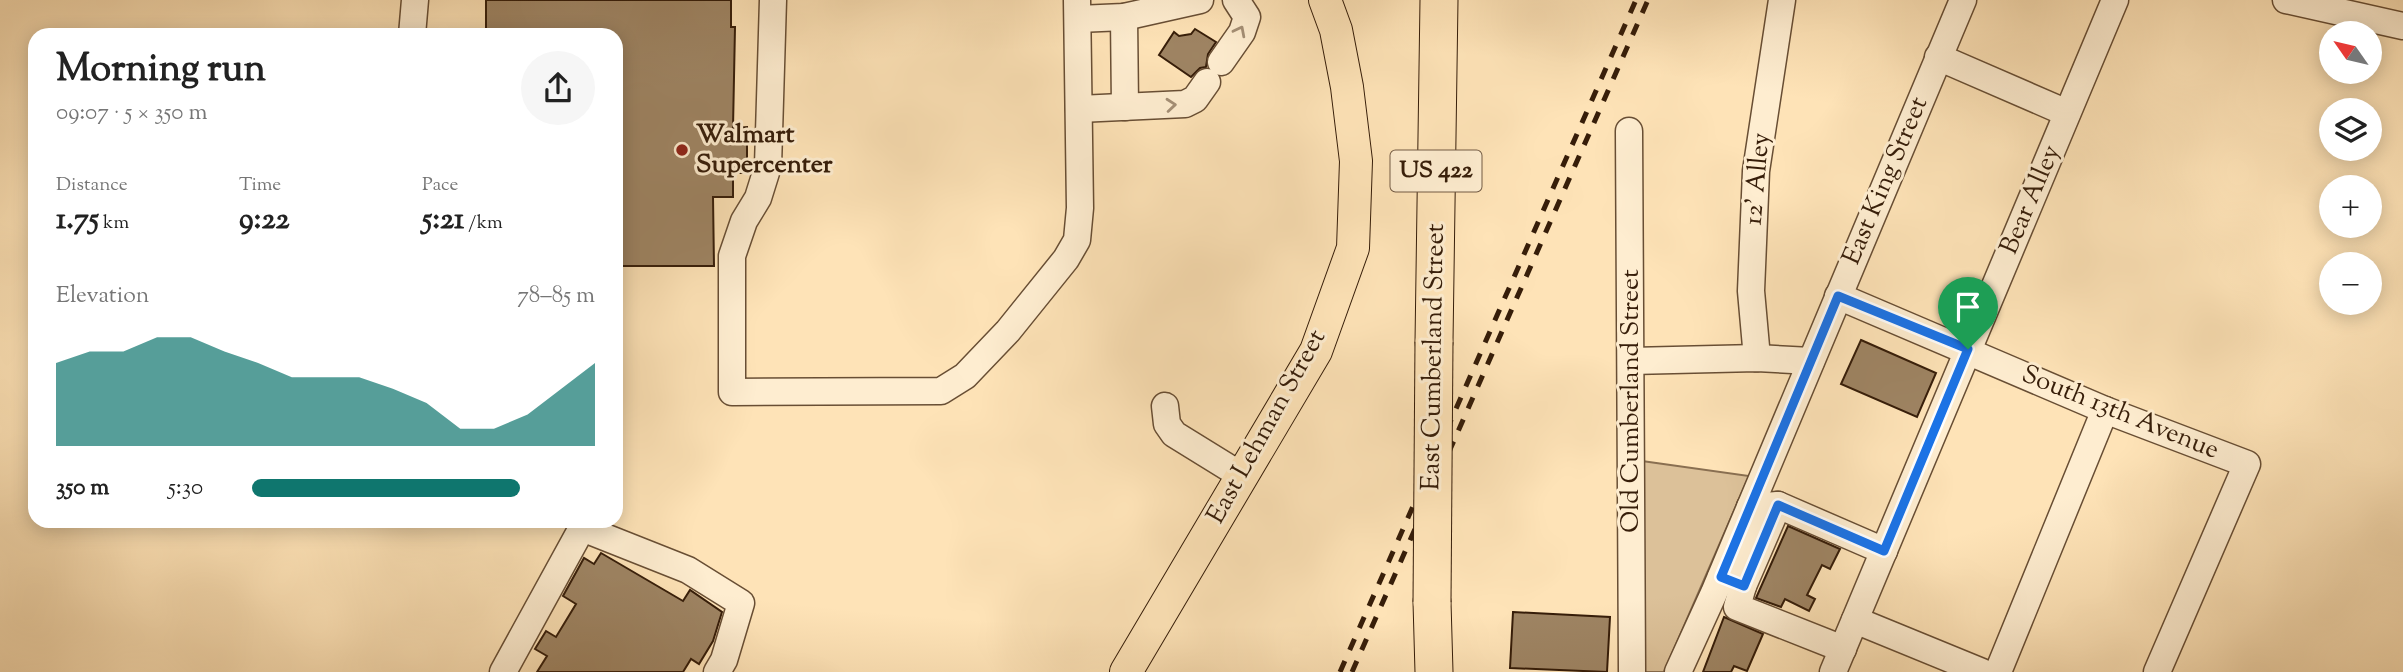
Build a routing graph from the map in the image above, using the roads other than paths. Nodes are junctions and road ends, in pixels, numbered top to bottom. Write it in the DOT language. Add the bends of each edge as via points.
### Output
graph roads {
  1 [pos="415,0"];
  2 [pos="773,0"];
  3 [pos="1200,0"];
  4 [pos="1236,0"];
  5 [pos="1325,0"];
  6 [pos="1439,0"];
  7 [pos="1782,0"];
  8 [pos="1963,0"];
  9 [pos="2115,0"];
  10 [pos="2287,0"];
  11 [pos="1078,9"];
  12 [pos="1124,17"];
  13 [pos="2403,26"];
  14 [pos="413,28"];
  15 [pos="1938,57"];
  16 [pos="1125,107"];
  17 [pos="1079,109"];
  18 [pos="2067,113"];
  19 [pos="1629,131"];
  20 [pos="1838,296"];
  21 [pos="1968,349"];
  22 [pos="1757,358"];
  23 [pos="1631,361"];
  24 [pos="1811,361"];
  25 [pos="1165,406"];
  26 [pos="2105,410"];
  27 [pos="1242,476"];
  28 [pos="1778,505"];
  29 [pos="1750,507"];
  30 [pos="1884,551"];
  31 [pos="1732,581"];
  32 [pos="1855,620"];
  33 [pos="1838,660"];
  34 [pos="503,672"];
  35 [pos="717,672"];
  36 [pos="1126,672"];
  37 [pos="1434,672"];
  38 [pos="1632,672"];
  39 [pos="1678,672"];
  40 [pos="1982,672"];
  41 [pos="1998,672"];
  42 [pos="2157,672"];
  1 -- 14 [label="street"];
  2 -- 17 [label="street" via="768,166 732,256 732,392 941,391 965,376 1008,331 1077,240"];
  3 -- 12 [label="street"];
  16 -- 4 [label="street, one-way" via="1185,104 1195,99 1242,32 1247,17"];
  5 -- 27 [label="main road, East Lehman Street" via="1338,42 1356,161 1353,248 1316,351"];
  6 -- 37 [label="highway, East Cumberland Street / US 422, bridge"];
  7 -- 22 [label="street, 12' Alley" via="1756,171 1751,291"];
  8 -- 15 [label="street, East King Street"];
  9 -- 18 [label="street, Bear Alley"];
  10 -- 13 [label="street"];
  11 -- 12 [label="street"];
  11 -- 17 [label="street"];
  12 -- 16 [label="street"];
  15 -- 18 [label="street"];
  15 -- 20 [label="street, East King Street"];
  16 -- 17 [label="street"];
  18 -- 21 [label="street, Bear Alley"];
  19 -- 23 [label="street, Old Cumberland Street"];
  20 -- 21 [label="street, South 13th Avenue"];
  20 -- 24 [label="street, East King Street"];
  21 -- 26 [label="street, South 13th Avenue"];
  21 -- 30 [label="street, Bear Alley"];
  22 -- 23 [label="street"];
  22 -- 24 [label="street"];
  23 -- 38 [label="street, Old Cumberland Street"];
  24 -- 29 [label="street, East King Street"];
  25 -- 27 [label="street" via="1167,424 1174,434"];
  26 -- 41 [label="street"];
  26 -- 42 [label="street, South 13th Avenue" via="2246,464"];
  27 -- 36 [label="main road, East Lehman Street"];
  28 -- 29 [label="street"];
  28 -- 30 [label="street"];
  28 -- 31 [label="street"];
  29 -- 31 [label="street, East King Street"];
  30 -- 32 [label="street, Bear Alley"];
  31 -- 33 [label="street" via="1737,607"];
  31 -- 39 [label="street, East King Street"];
  32 -- 33 [label="street, Bear Alley"];
  32 -- 40 [label="street"];
  34 -- 35 [label="street" via="582,528 688,570 741,603"];
}
